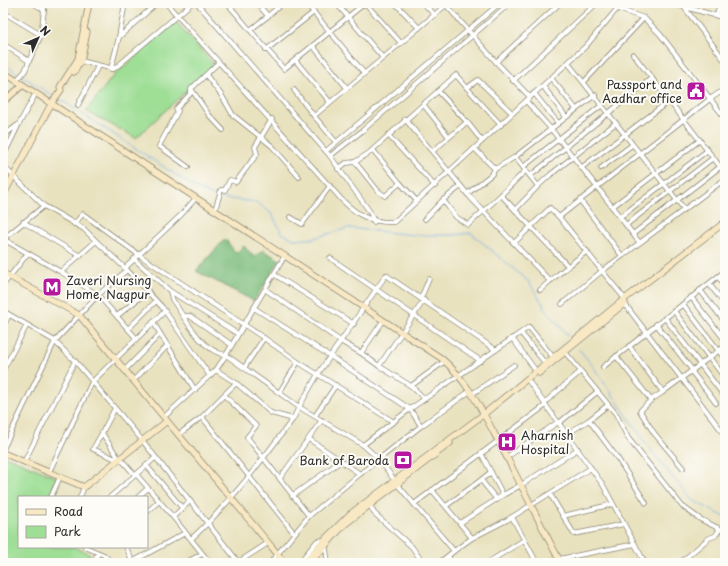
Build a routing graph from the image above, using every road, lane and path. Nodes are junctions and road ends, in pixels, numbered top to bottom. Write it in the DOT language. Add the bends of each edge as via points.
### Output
graph roads {
  1 [pos="33,3"];
  2 [pos="45,3"];
  3 [pos="89,3"];
  4 [pos="93,3"];
  5 [pos="125,3"];
  6 [pos="157,3"];
  7 [pos="166,3"];
  8 [pos="192,3"];
  9 [pos="197,3"];
  10 [pos="227,3"];
  11 [pos="257,3"];
  12 [pos="283,3"];
  13 [pos="306,3"];
  14 [pos="336,3"];
  15 [pos="365,3"];
  16 [pos="395,3"];
  17 [pos="423,3"];
  18 [pos="500,3"];
  19 [pos="510,3"];
  20 [pos="560,3"];
  21 [pos="597,3"];
  22 [pos="622,3"];
  23 [pos="670,3"];
  24 [pos="720,3"];
  25 [pos="447,4"];
  26 [pos="684,7"];
  27 [pos="618,9"];
  28 [pos="44,10"];
  29 [pos="3,12"];
  30 [pos="314,12"];
  31 [pos="435,15"];
  32 [pos="717,15"];
  33 [pos="177,16"];
  34 [pos="268,16"];
  35 [pos="348,17"];
  36 [pos="644,18"];
  37 [pos="725,18"];
  38 [pos="419,28"];
  39 [pos="250,30"];
  40 [pos="468,30"];
  41 [pos="330,32"];
  42 [pos="41,36"];
  43 [pos="473,36"];
  44 [pos="119,37"];
  45 [pos="401,43"];
  46 [pos="3,44"];
  47 [pos="313,46"];
  48 [pos="266,50"];
  49 [pos="441,53"];
  50 [pos="633,54"];
  51 [pos="383,58"];
  52 [pos="446,58"];
  53 [pos="79,60"];
  54 [pos="295,60"];
  55 [pos="29,61"];
  56 [pos="725,61"];
  57 [pos="496,62"];
  58 [pos="218,63"];
  59 [pos="568,63"];
  60 [pos="98,66"];
  61 [pos="111,69"];
  62 [pos="3,72"];
  63 [pos="364,73"];
  64 [pos="206,75"];
  65 [pos="551,78"];
  66 [pos="652,78"];
  67 [pos="16,81"];
  68 [pos="513,81"];
  69 [pos="584,82"];
  70 [pos="24,85"];
  71 [pos="543,86"];
  72 [pos="347,88"];
  73 [pos="467,88"];
  74 [pos="192,89"];
  75 [pos="725,89"];
  76 [pos="294,90"];
  77 [pos="438,91"];
  78 [pos="36,93"];
  79 [pos="534,93"];
  80 [pos="594,95"];
  81 [pos="530,97"];
  82 [pos="710,99"];
  83 [pos="526,101"];
  84 [pos="669,101"];
  85 [pos="3,102"];
  86 [pos="330,102"];
  87 [pos="51,104"];
  88 [pos="423,104"];
  89 [pos="78,105"];
  90 [pos="602,105"];
  91 [pos="576,109"];
  92 [pos="512,113"];
  93 [pos="609,113"];
  94 [pos="314,116"];
  95 [pos="566,117"];
  96 [pos="725,118"];
  97 [pos="272,119"];
  98 [pos="405,120"];
  99 [pos="684,120"];
  100 [pos="467,122"];
  101 [pos="558,123"];
  102 [pos="616,123"];
  103 [pos="19,124"];
  104 [pos="501,124"];
  105 [pos="551,129"];
  106 [pos="223,130"];
  107 [pos="624,134"];
  108 [pos="388,135"];
  109 [pos="3,136"];
  110 [pos="449,137"];
  111 [pos="262,138"];
  112 [pos="558,139"];
  113 [pos="700,140"];
  114 [pos="482,141"];
  115 [pos="336,142"];
  116 [pos="632,145"];
  117 [pos="566,148"];
  118 [pos="475,149"];
  119 [pos="373,150"];
  120 [pos="708,150"];
  121 [pos="326,151"];
  122 [pos="433,151"];
  123 [pos="640,155"];
  124 [pos="330,156"];
  125 [pos="3,157"];
  126 [pos="515,157"];
  127 [pos="573,157"];
  128 [pos="713,158"];
  129 [pos="355,162"];
  130 [pos="3,166"];
  131 [pos="188,167"];
  132 [pos="720,167"];
  133 [pos="524,168"];
  134 [pos="581,168"];
  135 [pos="601,168"];
  136 [pos="338,169"];
  137 [pos="495,169"];
  138 [pos="450,172"];
  139 [pos="725,173"];
  140 [pos="655,174"];
  141 [pos="299,176"];
  142 [pos="530,176"];
  143 [pos="14,178"];
  144 [pos="725,179"];
  145 [pos="400,183"];
  146 [pos="663,184"];
  147 [pos="330,186"];
  148 [pos="434,186"];
  149 [pos="461,186"];
  150 [pos="538,186"];
  151 [pos="597,187"];
  152 [pos="669,192"];
  153 [pos="467,194"];
  154 [pos="501,195"];
  155 [pos="3,196"];
  156 [pos="196,198"];
  157 [pos="443,200"];
  158 [pos="580,200"];
  159 [pos="417,201"];
  160 [pos="676,201"];
  161 [pos="44,206"];
  162 [pos="612,207"];
  163 [pos="684,209"];
  164 [pos="215,210"];
  165 [pos="515,210"];
  166 [pos="483,211"];
  167 [pos="559,216"];
  168 [pos="290,217"];
  169 [pos="620,217"];
  170 [pos="425,219"];
  171 [pos="23,222"];
  172 [pos="374,222"];
  173 [pos="725,222"];
  174 [pos="74,224"];
  175 [pos="626,226"];
  176 [pos="725,226"];
  177 [pos="530,227"];
  178 [pos="633,234"];
  179 [pos="96,242"];
  180 [pos="639,242"];
  181 [pos="514,243"];
  182 [pos="587,252"];
  183 [pos="28,253"];
  184 [pos="139,254"];
  185 [pos="80,256"];
  186 [pos="622,256"];
  187 [pos="284,257"];
  188 [pos="330,258"];
  189 [pos="134,259"];
  190 [pos="568,266"];
  191 [pos="126,269"];
  192 [pos="602,271"];
  193 [pos="725,271"];
  194 [pos="61,272"];
  195 [pos="3,273"];
  196 [pos="275,274"];
  197 [pos="718,276"];
  198 [pos="9,277"];
  199 [pos="429,279"];
  200 [pos="550,281"];
  201 [pos="709,284"];
  202 [pos="3,285"];
  203 [pos="725,285"];
  204 [pos="266,290"];
  205 [pos="376,290"];
  206 [pos="540,290"];
  207 [pos="700,290"];
  208 [pos="170,291"];
  209 [pos="148,292"];
  210 [pos="98,296"];
  211 [pos="691,297"];
  212 [pos="422,299"];
  213 [pos="156,301"];
  214 [pos="624,301"];
  215 [pos="562,304"];
  216 [pos="683,304"];
  217 [pos="725,304"];
  218 [pos="254,308"];
  219 [pos="364,308"];
  220 [pos="3,311"];
  221 [pos="165,311"];
  222 [pos="674,311"];
  223 [pos="79,314"];
  224 [pos="415,314"];
  225 [pos="9,315"];
  226 [pos="117,316"];
  227 [pos="184,316"];
  228 [pos="665,318"];
  229 [pos="383,321"];
  230 [pos="153,322"];
  231 [pos="725,322"];
  232 [pos="245,324"];
  233 [pos="354,324"];
  234 [pos="656,324"];
  235 [pos="26,325"];
  236 [pos="3,327"];
  237 [pos="128,329"];
  238 [pos="401,332"];
  239 [pos="646,332"];
  240 [pos="521,333"];
  241 [pos="160,334"];
  242 [pos="238,334"];
  243 [pos="136,338"];
  244 [pos="264,338"];
  245 [pos="512,338"];
  246 [pos="725,340"];
  247 [pos="54,341"];
  248 [pos="342,342"];
  249 [pos="575,342"];
  250 [pos="168,345"];
  251 [pos="232,345"];
  252 [pos="629,346"];
  253 [pos="725,346"];
  254 [pos="496,350"];
  255 [pos="719,351"];
  256 [pos="565,352"];
  257 [pos="361,353"];
  258 [pos="226,355"];
  259 [pos="330,356"];
  260 [pos="616,356"];
  261 [pos="554,357"];
  262 [pos="710,357"];
  263 [pos="115,358"];
  264 [pos="725,359"];
  265 [pos="75,361"];
  266 [pos="445,361"];
  267 [pos="481,361"];
  268 [pos="298,362"];
  269 [pos="514,364"];
  270 [pos="545,364"];
  271 [pos="701,364"];
  272 [pos="379,366"];
  273 [pos="603,367"];
  274 [pos="244,368"];
  275 [pos="3,370"];
  276 [pos="125,370"];
  277 [pos="216,370"];
  278 [pos="536,371"];
  279 [pos="693,371"];
  280 [pos="580,372"];
  281 [pos="318,374"];
  282 [pos="459,375"];
  283 [pos="210,376"];
  284 [pos="725,378"];
  285 [pos="683,379"];
  286 [pos="528,380"];
  287 [pos="133,381"];
  288 [pos="92,382"];
  289 [pos="236,384"];
  290 [pos="336,385"];
  291 [pos="411,386"];
  292 [pos="195,390"];
  293 [pos="471,392"];
  294 [pos="597,392"];
  295 [pos="663,392"];
  296 [pos="279,393"];
  297 [pos="224,396"];
  298 [pos="725,397"];
  299 [pos="425,398"];
  300 [pos="651,400"];
  301 [pos="716,403"];
  302 [pos="545,404"];
  303 [pos="608,405"];
  304 [pos="299,407"];
  305 [pos="410,409"];
  306 [pos="114,410"];
  307 [pos="484,415"];
  308 [pos="315,416"];
  309 [pos="202,417"];
  310 [pos="165,419"];
  311 [pos="293,419"];
  312 [pos="322,420"];
  313 [pos="589,420"];
  314 [pos="394,422"];
  315 [pos="559,423"];
  316 [pos="725,425"];
  317 [pos="421,426"];
  318 [pos="720,428"];
  319 [pos="102,433"];
  320 [pos="567,434"];
  321 [pos="178,435"];
  322 [pos="725,435"];
  323 [pos="309,439"];
  324 [pos="142,440"];
  325 [pos="498,440"];
  326 [pos="362,445"];
  327 [pos="3,449"];
  328 [pos="578,449"];
  329 [pos="3,453"];
  330 [pos="481,453"];
  331 [pos="264,456"];
  332 [pos="507,457"];
  333 [pos="155,458"];
  334 [pos="119,459"];
  335 [pos="380,460"];
  336 [pos="341,461"];
  337 [pos="24,462"];
  338 [pos="146,465"];
  339 [pos="591,468"];
  340 [pos="684,468"];
  341 [pos="48,472"];
  342 [pos="491,472"];
  343 [pos="360,474"];
  344 [pos="135,475"];
  345 [pos="248,476"];
  346 [pos="60,477"];
  347 [pos="280,478"];
  348 [pos="481,480"];
  349 [pos="396,482"];
  350 [pos="521,485"];
  351 [pos="84,487"];
  352 [pos="148,489"];
  353 [pos="432,490"];
  354 [pos="550,494"];
  355 [pos="503,495"];
  356 [pos="51,496"];
  357 [pos="80,496"];
  358 [pos="111,496"];
  359 [pos="139,496"];
  360 [pos="292,496"];
  361 [pos="231,498"];
  362 [pos="497,500"];
  363 [pos="190,501"];
  364 [pos="158,502"];
  365 [pos="369,503"];
  366 [pos="646,503"];
  367 [pos="414,504"];
  368 [pos="613,504"];
  369 [pos="531,505"];
  370 [pos="446,506"];
  371 [pos="183,509"];
  372 [pos="148,511"];
  373 [pos="308,516"];
  374 [pos="563,516"];
  375 [pos="173,517"];
  376 [pos="512,518"];
  377 [pos="460,523"];
  378 [pos="208,524"];
  379 [pos="624,524"];
  380 [pos="720,529"];
  381 [pos="725,531"];
  382 [pos="186,533"];
  383 [pos="294,533"];
  384 [pos="472,538"];
  385 [pos="191,539"];
  386 [pos="524,540"];
  387 [pos="268,543"];
  388 [pos="635,544"];
  389 [pos="323,546"];
  390 [pos="87,548"];
  391 [pos="126,548"];
  392 [pos="454,551"];
  393 [pos="99,553"];
  394 [pos="202,554"];
  395 [pos="277,554"];
  396 [pos="448,556"];
  397 [pos="560,561"];
  398 [pos="645,562"];
  399 [pos="91,563"];
  400 [pos="112,563"];
  401 [pos="133,563"];
  402 [pos="185,563"];
  403 [pos="210,563"];
  404 [pos="238,563"];
  405 [pos="270,563"];
  406 [pos="285,563"];
  407 [pos="299,563"];
  408 [pos="304,563"];
  409 [pos="310,563"];
  410 [pos="313,563"];
  411 [pos="328,563"];
  412 [pos="423,563"];
  413 [pos="439,563"];
  414 [pos="452,563"];
  415 [pos="487,563"];
  416 [pos="537,563"];
  417 [pos="636,563"];
  418 [pos="680,563"];
  1 -- 28 [label="street"];
  2 -- 28 [label="street"];
  3 -- 53 [label="street"];
  4 -- 53 [label="street"];
  5 -- 44 [label="street"];
  6 -- 44 [label="street"];
  7 -- 33 [label="street"];
  8 -- 33 [label="street"];
  9 -- 121 [label="street"];
  10 -- 39 [label="street"];
  11 -- 34 [label="street"];
  12 -- 34 [label="street"];
  13 -- 30 [label="street"];
  14 -- 35 [label="street"];
  15 -- 35 [label="street"];
  15 -- 45 [label="street"];
  16 -- 38 [label="street"];
  17 -- 31 [label="street"];
  18 -- 40 [label="street"];
  19 -- 43 [label="street"];
  20 -- 57 [label="street"];
  21 -- 68 [label="street"];
  22 -- 27 [label="street"];
  23 -- 26 [label="street"];
  24 -- 32 [label="street"];
  25 -- 31 [label="street"];
  25 -- 40 [label="street"];
  26 -- 32 [label="street"];
  26 -- 56 [label="street"];
  27 -- 36 [label="street"];
  27 -- 59 [label="street"];
  28 -- 42 [label="street"];
  29 -- 42 [label="street"];
  30 -- 41 [label="street"];
  30 -- 48 [label="street"];
  31 -- 38 [label="street"];
  32 -- 37 [label="street"];
  33 -- 58 [label="street"];
  33 -- 61 [label="street"];
  34 -- 39 [label="street"];
  35 -- 41 [label="street"];
  35 -- 51 [label="street"];
  36 -- 69 [label="street"];
  36 -- 82 [label="street" via="660,34"];
  38 -- 45 [label="street"];
  39 -- 48 [label="street"];
  40 -- 43 [label="street"];
  40 -- 49 [label="street"];
  41 -- 47 [label="street"];
  41 -- 63 [label="street"];
  42 -- 55 [label="street"];
  43 -- 52 [label="street"];
  43 -- 57 [label="street"];
  44 -- 61 [label="street"];
  45 -- 51 [label="street"];
  46 -- 55 [label="street"];
  47 -- 54 [label="street"];
  47 -- 72 [label="street"];
  48 -- 54 [label="street" via="284,69"];
  49 -- 52 [label="street"];
  49 -- 115 [label="street"];
  50 -- 66 [label="street"];
  51 -- 63 [label="street"];
  52 -- 124 [label="street"];
  53 -- 60 [label="street"];
  53 -- 87 [label="street"];
  54 -- 86 [label="street"];
  55 -- 67 [label="street" via="25,71"];
  57 -- 68 [label="street"];
  58 -- 64 [label="street"];
  58 -- 97 [label="street"];
  59 -- 65 [label="street"];
  59 -- 69 [label="street"];
  60 -- 61 [label="street"];
  60 -- 89 [label="street"];
  62 -- 67 [label="street"];
  63 -- 72 [label="street"];
  64 -- 74 [label="street"];
  64 -- 111 [label="street" via="240,123"];
  65 -- 71 [label="street"];
  65 -- 91 [label="street"];
  66 -- 84 [label="street"];
  66 -- 93 [label="street"];
  67 -- 70 [label="street"];
  68 -- 81 [label="street"];
  69 -- 80 [label="street"];
  70 -- 78 [label="street"];
  70 -- 85 [label="street"];
  71 -- 79 [label="street"];
  71 -- 95 [label="street"];
  72 -- 86 [label="street"];
  73 -- 77 [label="street" via="456,75"];
  73 -- 92 [label="street" via="478,80"];
  73 -- 104 [label="street"];
  74 -- 106 [label="street" via="209,115"];
  74 -- 131 [label="street" via="192,93 176,109 178,111 159,146"];
  75 -- 82 [label="street"];
  76 -- 94 [label="street"];
  77 -- 88 [label="street"];
  77 -- 100 [label="street"];
  78 -- 87 [label="street"];
  78 -- 103 [label="street"];
  79 -- 81 [label="street"];
  79 -- 101 [label="street"];
  80 -- 90 [label="street"];
  80 -- 91 [label="street"];
  81 -- 83 [label="street"];
  82 -- 96 [label="street"];
  82 -- 99 [label="street"];
  83 -- 92 [label="street"];
  83 -- 105 [label="street"];
  84 -- 99 [label="street"];
  84 -- 107 [label="street"];
  86 -- 94 [label="street"];
  87 -- 143 [label="street"];
  87 -- 156 [label="street"];
  88 -- 98 [label="street"];
  88 -- 110 [label="street"];
  90 -- 93 [label="street"];
  90 -- 112 [label="street"];
  91 -- 95 [label="street"];
  92 -- 104 [label="street"];
  93 -- 102 [label="street"];
  93 -- 117 [label="street"];
  94 -- 115 [label="street"];
  95 -- 101 [label="street"];
  97 -- 111 [label="street"];
  97 -- 147 [label="street"];
  98 -- 108 [label="street"];
  98 -- 122 [label="street"];
  99 -- 113 [label="street"];
  99 -- 123 [label="street"];
  100 -- 110 [label="street"];
  100 -- 114 [label="street"];
  101 -- 105 [label="street"];
  102 -- 107 [label="street"];
  102 -- 127 [label="street"];
  103 -- 109 [label="street"];
  103 -- 125 [label="street"];
  104 -- 114 [label="street"];
  105 -- 112 [label="street"];
  105 -- 126 [label="street"];
  107 -- 116 [label="street"];
  107 -- 134 [label="street"];
  108 -- 119 [label="street"];
  108 -- 148 [label="street"];
  110 -- 122 [label="street"];
  111 -- 141 [label="street"];
  111 -- 164 [label="street" via="255,148 257,154 247,170 236,182 230,180 225,190 221,190"];
  112 -- 117 [label="street"];
  112 -- 133 [label="street"];
  113 -- 120 [label="street"];
  113 -- 140 [label="street"];
  114 -- 118 [label="street"];
  115 -- 121 [label="street"];
  116 -- 123 [label="street"];
  116 -- 135 [label="street"];
  117 -- 127 [label="street"];
  117 -- 142 [label="street"];
  118 -- 137 [label="street"];
  118 -- 138 [label="street"];
  119 -- 129 [label="street"];
  119 -- 145 [label="street"];
  120 -- 128 [label="street"];
  120 -- 146 [label="street"];
  121 -- 124 [label="street"];
  122 -- 138 [label="street"];
  123 -- 140 [label="street"];
  123 -- 151 [label="street"];
  124 -- 136 [label="street"];
  126 -- 133 [label="street"];
  126 -- 137 [label="street"];
  127 -- 134 [label="street"];
  127 -- 150 [label="street"];
  128 -- 132 [label="street"];
  128 -- 152 [label="street"];
  129 -- 136 [label="street" via="346,163"];
  129 -- 145 [label="street" via="385,196"];
  130 -- 143 [label="street"];
  132 -- 139 [label="street"];
  132 -- 160 [label="street"];
  133 -- 142 [label="street"];
  133 -- 154 [label="street"];
  134 -- 151 [label="street"];
  136 -- 172 [label="street" via="370,212"];
  137 -- 153 [label="street"];
  138 -- 148 [label="street"];
  138 -- 149 [label="street"];
  140 -- 146 [label="street"];
  140 -- 162 [label="street"];
  142 -- 150 [label="street"];
  143 -- 155 [label="street"];
  143 -- 161 [label="street"];
  144 -- 163 [label="street"];
  145 -- 159 [label="street"];
  146 -- 152 [label="street"];
  146 -- 169 [label="street"];
  147 -- 168 [label="street" via="302,224"];
  147 -- 172 [label="street" via="354,212"];
  148 -- 159 [label="street"];
  149 -- 153 [label="street"];
  149 -- 157 [label="street"];
  150 -- 165 [label="street"];
  151 -- 158 [label="street"];
  151 -- 162 [label="street"];
  152 -- 160 [label="street"];
  152 -- 175 [label="street"];
  153 -- 166 [label="street"];
  154 -- 165 [label="street"];
  154 -- 166 [label="street"];
  156 -- 164 [label="street"];
  156 -- 184 [label="street"];
  157 -- 166 [label="street" via="456,218 468,225"];
  157 -- 170 [label="street"];
  158 -- 167 [label="street"];
  158 -- 186 [label="street"];
  159 -- 172 [label="street" via="394,222"];
  160 -- 163 [label="street"];
  160 -- 178 [label="street"];
  161 -- 171 [label="street"];
  161 -- 174 [label="street"];
  162 -- 169 [label="street"];
  163 -- 180 [label="street"];
  164 -- 187 [label="street"];
  165 -- 177 [label="street"];
  166 -- 181 [label="street"];
  167 -- 177 [label="street" via="550,208"];
  167 -- 182 [label="street"];
  169 -- 175 [label="street"];
  171 -- 183 [label="street" via="3,239"];
  171 -- 185 [label="street"];
  173 -- 214 [label="street"];
  174 -- 179 [label="street"];
  174 -- 184 [label="street" via="83,214"];
  175 -- 178 [label="street"];
  176 -- 214 [label="street"];
  177 -- 181 [label="street"];
  177 -- 190 [label="street"];
  178 -- 180 [label="street"];
  179 -- 185 [label="street"];
  179 -- 191 [label="street"];
  180 -- 186 [label="street"];
  181 -- 200 [label="street"];
  182 -- 190 [label="street"];
  182 -- 192 [label="street"];
  183 -- 194 [label="street"];
  183 -- 198 [label="street"];
  184 -- 189 [label="street"];
  184 -- 232 [label="street"];
  185 -- 194 [label="street"];
  186 -- 192 [label="street"];
  187 -- 196 [label="street"];
  187 -- 219 [label="street"];
  188 -- 205 [label="street"];
  189 -- 191 [label="street"];
  189 -- 208 [label="street"];
  190 -- 200 [label="street"];
  191 -- 209 [label="street"];
  191 -- 210 [label="street"];
  192 -- 214 [label="street"];
  192 -- 215 [label="street"];
  193 -- 197 [label="street"];
  194 -- 210 [label="street"];
  195 -- 198 [label="street"];
  196 -- 204 [label="street"];
  196 -- 233 [label="street"];
  197 -- 201 [label="street"];
  197 -- 203 [label="street"];
  198 -- 202 [label="street"];
  198 -- 223 [label="street"];
  199 -- 212 [label="street"];
  200 -- 206 [label="street"];
  201 -- 207 [label="street"];
  201 -- 217 [label="street"];
  204 -- 218 [label="street"];
  204 -- 248 [label="street"];
  205 -- 212 [label="street" via="386,275"];
  205 -- 219 [label="street"];
  205 -- 224 [label="street"];
  207 -- 211 [label="street"];
  207 -- 231 [label="street"];
  208 -- 227 [label="street" via="172,299"];
  208 -- 242 [label="street"];
  209 -- 213 [label="street"];
  209 -- 226 [label="street"];
  210 -- 223 [label="street"];
  210 -- 226 [label="street"];
  211 -- 216 [label="street"];
  211 -- 246 [label="street"];
  212 -- 224 [label="street"];
  212 -- 254 [label="street"];
  213 -- 221 [label="street"];
  213 -- 237 [label="street"];
  214 -- 239 [label="street"];
  214 -- 249 [label="street"];
  216 -- 222 [label="street"];
  216 -- 255 [label="street"];
  218 -- 232 [label="street"];
  218 -- 259 [label="street"];
  219 -- 229 [label="street"];
  219 -- 233 [label="street"];
  220 -- 225 [label="street"];
  221 -- 230 [label="street"];
  221 -- 283 [label="street"];
  222 -- 228 [label="street"];
  222 -- 262 [label="street"];
  223 -- 247 [label="street"];
  223 -- 263 [label="street"];
  224 -- 238 [label="street"];
  224 -- 267 [label="street"];
  225 -- 235 [label="street"];
  225 -- 236 [label="street"];
  226 -- 237 [label="street"];
  227 -- 251 [label="street" via="190,316"];
  227 -- 258 [label="street" via="200,339 218,354"];
  228 -- 234 [label="street"];
  228 -- 271 [label="street"];
  229 -- 238 [label="street"];
  229 -- 257 [label="street"];
  230 -- 241 [label="street"];
  230 -- 243 [label="street"];
  232 -- 242 [label="street"];
  232 -- 244 [label="street"];
  233 -- 248 [label="street"];
  234 -- 239 [label="street"];
  234 -- 279 [label="street"];
  235 -- 247 [label="street"];
  235 -- 275 [label="street"];
  237 -- 243 [label="street"];
  238 -- 266 [label="street"];
  238 -- 272 [label="street"];
  239 -- 252 [label="street"];
  239 -- 285 [label="street"];
  240 -- 245 [label="street"];
  240 -- 261 [label="street" via="529,327"];
  240 -- 270 [label="street"];
  241 -- 250 [label="street"];
  241 -- 276 [label="street"];
  242 -- 251 [label="street"];
  243 -- 263 [label="street"];
  244 -- 268 [label="street"];
  244 -- 274 [label="street"];
  245 -- 254 [label="street"];
  245 -- 278 [label="street"];
  247 -- 265 [label="street"];
  247 -- 327 [label="street"];
  248 -- 257 [label="street"];
  248 -- 259 [label="street"];
  249 -- 256 [label="street"];
  249 -- 261 [label="street"];
  250 -- 287 [label="street"];
  250 -- 292 [label="street"];
  251 -- 258 [label="street"];
  252 -- 260 [label="street"];
  252 -- 295 [label="street"];
  253 -- 255 [label="street"];
  254 -- 267 [label="street"];
  255 -- 262 [label="street"];
  255 -- 264 [label="street"];
  256 -- 280 [label="street"];
  256 -- 286 [label="street"];
  257 -- 272 [label="street"];
  258 -- 274 [label="street"];
  258 -- 277 [label="street"];
  259 -- 281 [label="street"];
  259 -- 305 [label="street"];
  260 -- 273 [label="street"];
  260 -- 300 [label="street"];
  261 -- 270 [label="street"];
  262 -- 271 [label="street"];
  262 -- 284 [label="street"];
  263 -- 276 [label="street"];
  263 -- 288 [label="street"];
  265 -- 288 [label="street"];
  265 -- 337 [label="street"];
  266 -- 282 [label="street"];
  266 -- 291 [label="street"];
  267 -- 282 [label="street"];
  268 -- 281 [label="street"];
  268 -- 296 [label="street"];
  269 -- 293 [label="street"];
  270 -- 278 [label="street"];
  271 -- 279 [label="street"];
  271 -- 298 [label="street"];
  272 -- 291 [label="street"];
  274 -- 296 [label="street"];
  276 -- 287 [label="street"];
  277 -- 283 [label="street"];
  277 -- 289 [label="street"];
  278 -- 286 [label="street"];
  279 -- 285 [label="street"];
  279 -- 301 [label="street"];
  280 -- 294 [label="street"];
  280 -- 302 [label="street"];
  281 -- 290 [label="street"];
  281 -- 304 [label="street"];
  282 -- 293 [label="street"];
  282 -- 299 [label="street"];
  283 -- 292 [label="street"];
  285 -- 295 [label="street"];
  285 -- 318 [label="street"];
  286 -- 302 [label="street"];
  286 -- 307 [label="street"];
  287 -- 310 [label="street"];
  288 -- 306 [label="street"];
  288 -- 341 [label="street"];
  289 -- 297 [label="street"];
  289 -- 311 [label="street" via="271,413"];
  290 -- 308 [label="street"];
  290 -- 314 [label="street"];
  291 -- 299 [label="street"];
  292 -- 310 [label="street"];
  293 -- 307 [label="street"];
  293 -- 317 [label="street"];
  294 -- 303 [label="street"];
  294 -- 315 [label="street"];
  295 -- 300 [label="street"];
  296 -- 304 [label="street"];
  297 -- 309 [label="street"];
  297 -- 331 [label="street" via="256,426 247,436"];
  299 -- 305 [label="street"];
  300 -- 340 [label="street" via="640,411 654,433"];
  302 -- 315 [label="street"];
  302 -- 325 [label="street"];
  303 -- 313 [label="street"];
  303 -- 380 [label="street" via="616,414 628,438 682,506"];
  304 -- 308 [label="street"];
  304 -- 311 [label="street"];
  305 -- 314 [label="street"];
  305 -- 317 [label="street"];
  306 -- 319 [label="street"];
  306 -- 324 [label="street"];
  307 -- 325 [label="street"];
  307 -- 349 [label="street"];
  308 -- 312 [label="street"];
  309 -- 321 [label="street"];
  309 -- 345 [label="street"];
  310 -- 321 [label="street"];
  310 -- 324 [label="street"];
  311 -- 331 [label="street"];
  312 -- 323 [label="street"];
  312 -- 326 [label="street"];
  313 -- 320 [label="street"];
  313 -- 366 [label="street"];
  314 -- 326 [label="street"];
  315 -- 320 [label="street"];
  315 -- 332 [label="street"];
  316 -- 318 [label="street"];
  317 -- 335 [label="street"];
  318 -- 322 [label="street"];
  319 -- 334 [label="street"];
  319 -- 334 [label="street" via="93,449"];
  320 -- 328 [label="street"];
  321 -- 361 [label="street"];
  323 -- 336 [label="street"];
  323 -- 347 [label="street"];
  324 -- 333 [label="street"];
  324 -- 334 [label="street"];
  325 -- 330 [label="street"];
  325 -- 332 [label="street"];
  326 -- 335 [label="street"];
  328 -- 339 [label="street"];
  328 -- 350 [label="street"];
  329 -- 337 [label="street"];
  330 -- 342 [label="street"];
  330 -- 353 [label="street"];
  331 -- 345 [label="street"];
  331 -- 347 [label="street"];
  332 -- 350 [label="street"];
  333 -- 338 [label="street"];
  333 -- 363 [label="street"];
  334 -- 344 [label="street"];
  334 -- 351 [label="street"];
  335 -- 343 [label="street"];
  335 -- 349 [label="street"];
  336 -- 343 [label="street"];
  336 -- 360 [label="street"];
  337 -- 341 [label="street"];
  338 -- 344 [label="street"];
  338 -- 371 [label="street"];
  339 -- 354 [label="street"];
  339 -- 368 [label="street"];
  341 -- 346 [label="street"];
  342 -- 348 [label="street"];
  342 -- 355 [label="street"];
  343 -- 373 [label="street"];
  344 -- 352 [label="street"];
  344 -- 358 [label="street"];
  345 -- 361 [label="street"];
  345 -- 383 [label="street"];
  346 -- 351 [label="street"];
  346 -- 356 [label="street"];
  347 -- 360 [label="street"];
  348 -- 362 [label="street"];
  348 -- 370 [label="street"];
  349 -- 365 [label="street"];
  349 -- 367 [label="street"];
  350 -- 355 [label="street"];
  350 -- 369 [label="street"];
  351 -- 357 [label="street"];
  352 -- 359 [label="street"];
  352 -- 364 [label="street"];
  353 -- 367 [label="street"];
  353 -- 370 [label="street"];
  354 -- 369 [label="street"];
  354 -- 374 [label="street"];
  355 -- 362 [label="street"];
  360 -- 373 [label="street"];
  361 -- 378 [label="street"];
  361 -- 387 [label="street"];
  362 -- 377 [label="street"];
  363 -- 371 [label="street"];
  363 -- 378 [label="street"];
  364 -- 372 [label="street"];
  364 -- 375 [label="street"];
  365 -- 389 [label="street" via="350,514"];
  365 -- 412 [label="street" via="374,513 412,547"];
  367 -- 392 [label="street"];
  368 -- 374 [label="street"];
  368 -- 379 [label="street"];
  369 -- 376 [label="street"];
  369 -- 397 [label="street"];
  370 -- 377 [label="street"];
  371 -- 375 [label="street"];
  373 -- 383 [label="street"];
  374 -- 379 [label="street" via="574,534"];
  375 -- 382 [label="street"];
  376 -- 384 [label="street"];
  376 -- 386 [label="street"];
  377 -- 384 [label="street"];
  378 -- 385 [label="street"];
  378 -- 404 [label="street"];
  379 -- 388 [label="street"];
  380 -- 381 [label="street"];
  380 -- 418 [label="street"];
  382 -- 385 [label="street"];
  382 -- 401 [label="street"];
  383 -- 395 [label="street"];
  384 -- 392 [label="street"];
  385 -- 394 [label="street"];
  386 -- 415 [label="street"];
  386 -- 416 [label="street"];
  387 -- 395 [label="street"];
  387 -- 404 [label="street"];
  388 -- 397 [label="street"];
  388 -- 398 [label="street"];
  389 -- 407 [label="street" via="317,541"];
  389 -- 408 [label="street"];
  389 -- 409 [label="street"];
  389 -- 410 [label="street"];
  389 -- 411 [label="street"];
  390 -- 393 [label="street"];
  391 -- 401 [label="street"];
  392 -- 396 [label="street"];
  393 -- 399 [label="street"];
  393 -- 400 [label="street"];
  394 -- 402 [label="street"];
  394 -- 403 [label="street"];
  395 -- 405 [label="street"];
  395 -- 406 [label="street"];
  396 -- 413 [label="street"];
  396 -- 414 [label="street"];
  398 -- 417 [label="street"];
}
